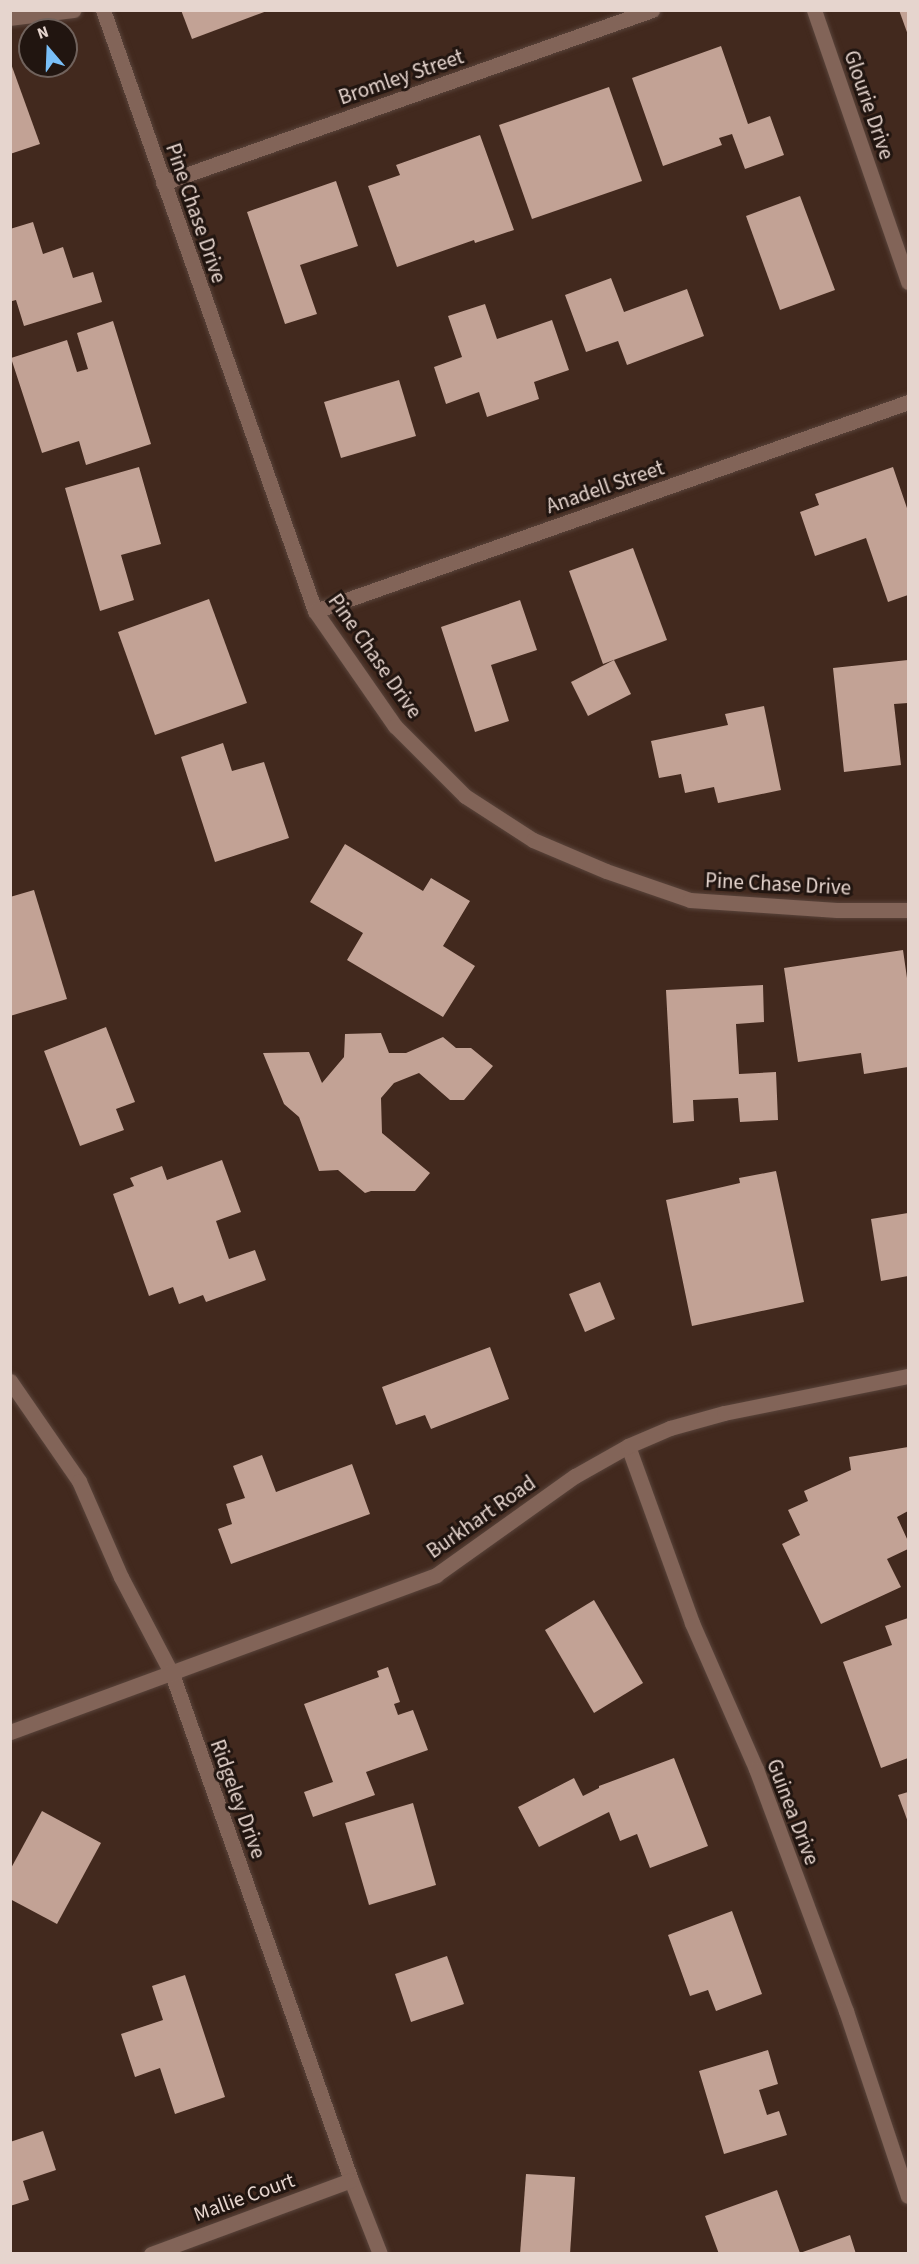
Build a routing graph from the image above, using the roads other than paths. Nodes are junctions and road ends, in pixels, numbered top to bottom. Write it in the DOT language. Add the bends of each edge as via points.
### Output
graph roads {
  1 [pos="74,10"];
  2 [pos="103,10"];
  3 [pos="652,10"];
  4 [pos="814,10"];
  5 [pos="10,18"];
  6 [pos="163,183"];
  7 [pos="909,282"];
  8 [pos="909,402"];
  9 [pos="315,611"];
  10 [pos="909,910"];
  11 [pos="909,1376"];
  12 [pos="10,1381"];
  13 [pos="628,1446"];
  14 [pos="172,1674"];
  15 [pos="10,1732"];
  16 [pos="351,2180"];
  17 [pos="909,2196"];
  18 [pos="151,2253"];
  19 [pos="380,2253"];
  1 -- 5 [label="street"];
  2 -- 6 [label="street, Pine Chase Drive"];
  3 -- 6 [label="street, Bromley Street"];
  4 -- 7 [label="street, Glourie Drive"];
  6 -- 9 [label="street, Pine Chase Drive"];
  8 -- 9 [label="street, Anadell Street"];
  9 -- 10 [label="street, Pine Chase Drive" via="395,726 465,796 533,840 690,900 837,910"];
  11 -- 13 [label="street, Burkhart Road" via="724,1413 670,1428"];
  12 -- 14 [label="street, Ridgeley Drive" via="80,1480 121,1577"];
  13 -- 14 [label="street, Burkhart Road" via="576,1476 436,1575"];
  13 -- 17 [label="street, Guinea Drive" via="692,1623 756,1769 846,2011"];
  14 -- 15 [label="street, Burkhart Road"];
  14 -- 16 [label="street, Ridgeley Drive"];
  16 -- 18 [label="street, Mallie Court"];
  16 -- 19 [label="street, Ridgeley Drive"];
}
